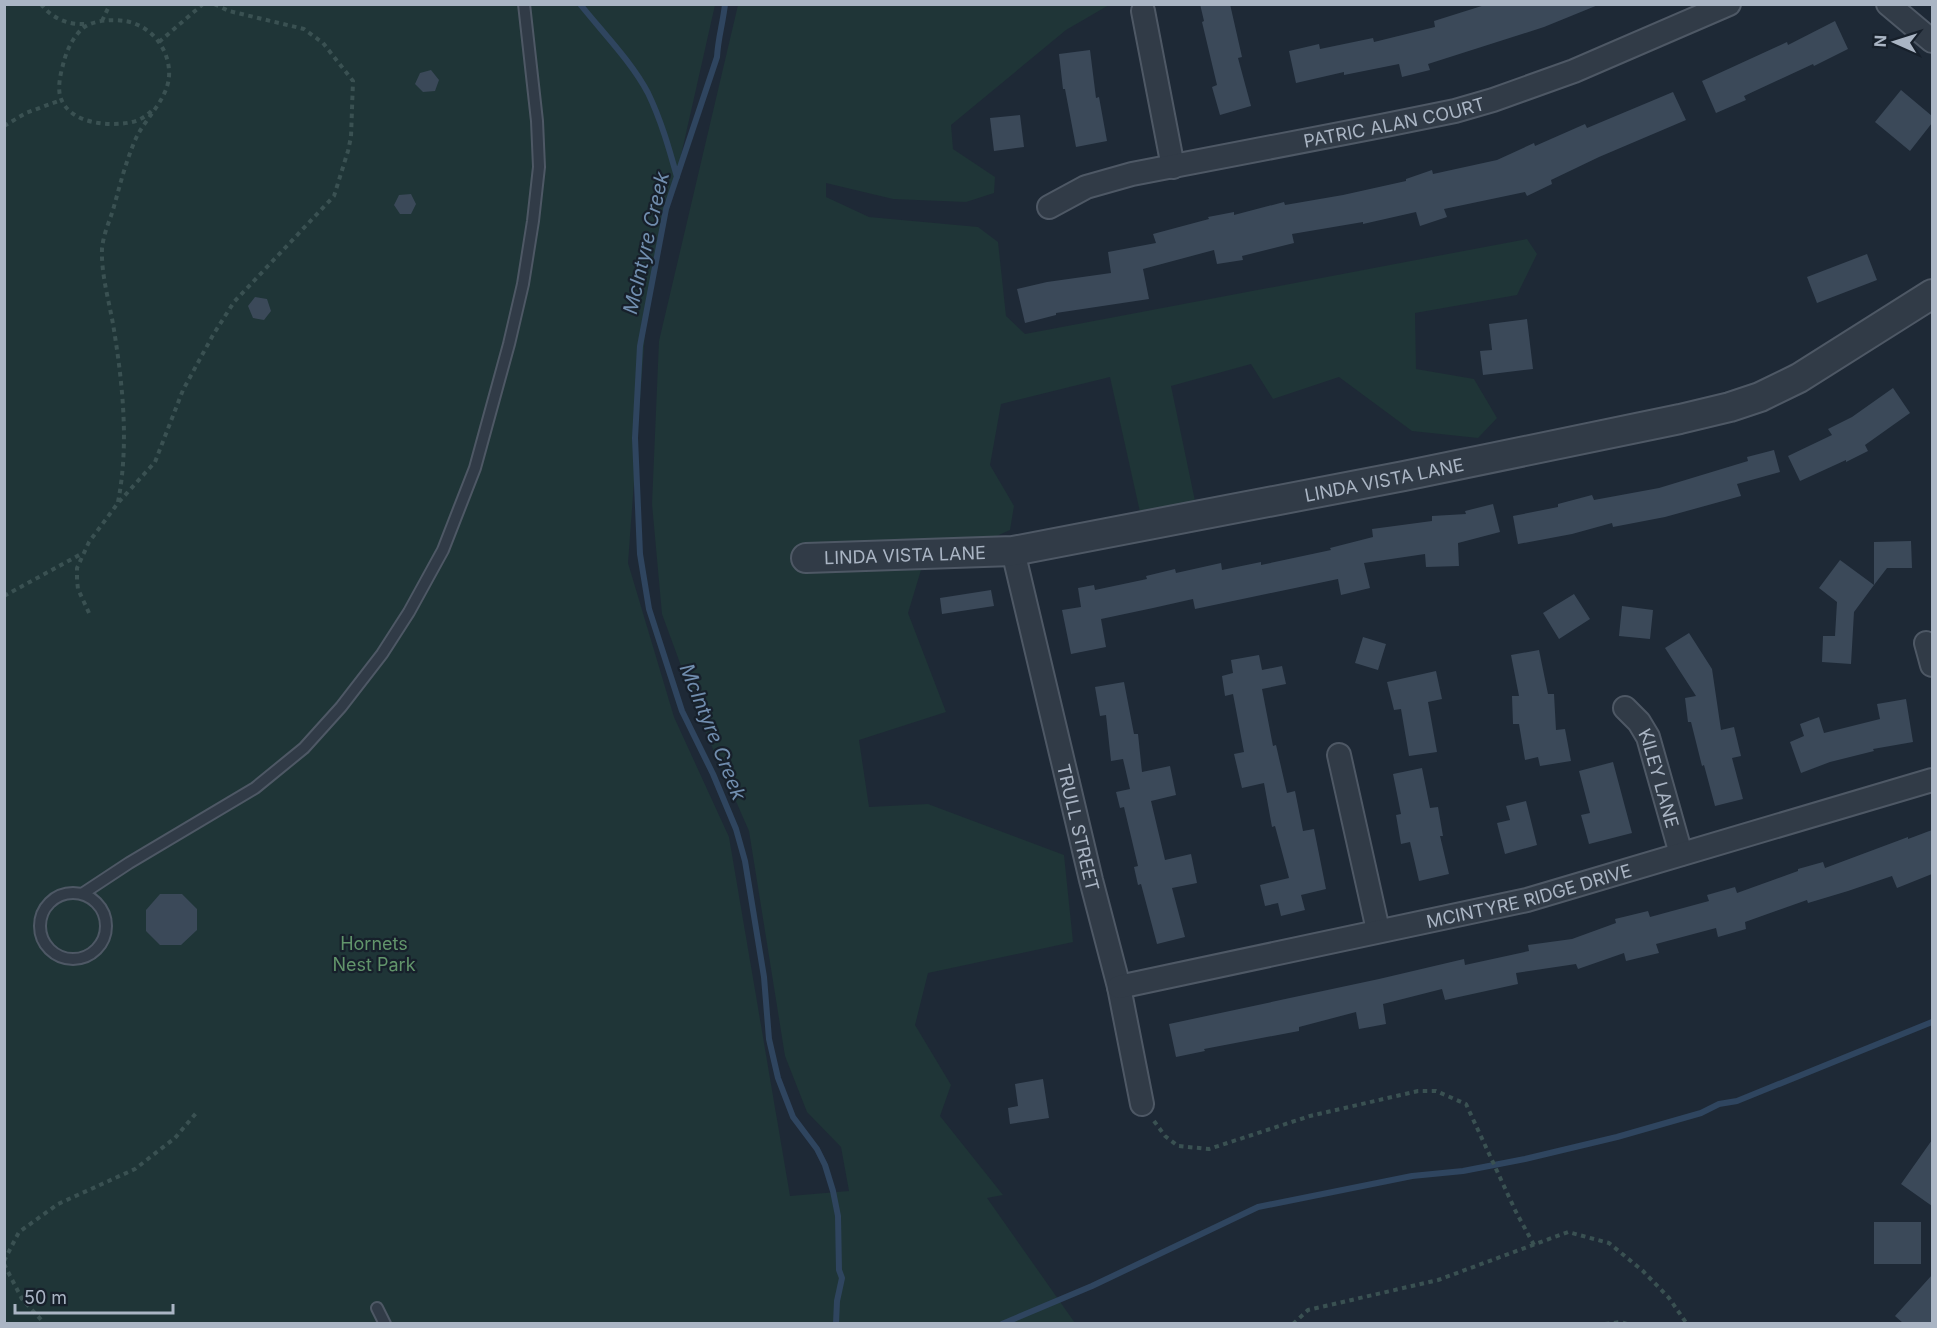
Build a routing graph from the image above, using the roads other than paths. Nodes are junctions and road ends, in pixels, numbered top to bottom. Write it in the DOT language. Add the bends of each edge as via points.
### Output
graph roads {
  1 [pos="524,4"];
  2 [pos="1729,4"];
  3 [pos="1888,4"];
  4 [pos="1143,10"];
  5 [pos="1932,41"];
  6 [pos="1173,167"];
  7 [pos="1049,207"];
  8 [pos="1932,294"];
  9 [pos="1013,551"];
  10 [pos="806,558"];
  11 [pos="1926,643"];
  12 [pos="1932,665"];
  13 [pos="1625,708"];
  14 [pos="1339,755"];
  15 [pos="1932,780"];
  16 [pos="1681,854"];
  17 [pos="82,894"];
  18 [pos="1378,930"];
  19 [pos="1119,987"];
  20 [pos="1142,1104"];
  21 [pos="377,1308"];
  22 [pos="385,1323"];
  1 -- 17 [label="lane" via="539,167 533,221 509,344 475,468 443,550 382,654 304,748 255,788"];
  2 -- 6 [label="street, PATRIC ALAN COURT" via="1493,100"];
  3 -- 5 [label="street"];
  4 -- 6 [label="street"];
  6 -- 7 [label="street, PATRIC ALAN COURT" via="1086,187"];
  8 -- 9 [label="street, LINDA VISTA LANE" via="1799,378 1730,407 1404,476"];
  9 -- 10 [label="street, LINDA VISTA LANE"];
  9 -- 19 [label="street, TRULL STREET"];
  11 -- 12 [label="street"];
  13 -- 16 [label="street, KILEY LANE" via="1648,737"];
  14 -- 18 [label="street"];
  15 -- 16 [label="street, MCINTYRE RIDGE DRIVE"];
  16 -- 18 [label="street, MCINTYRE RIDGE DRIVE" via="1527,900"];
  17 -- 17 [label="lane" via="62,895 52,901 40,921 44,943 62,958 85,958 101,945 105,936 105,915 100,906"];
  18 -- 19 [label="street, MCINTYRE RIDGE DRIVE"];
  19 -- 20 [label="street, TRULL STREET"];
  21 -- 22 [label="lane"];
}
